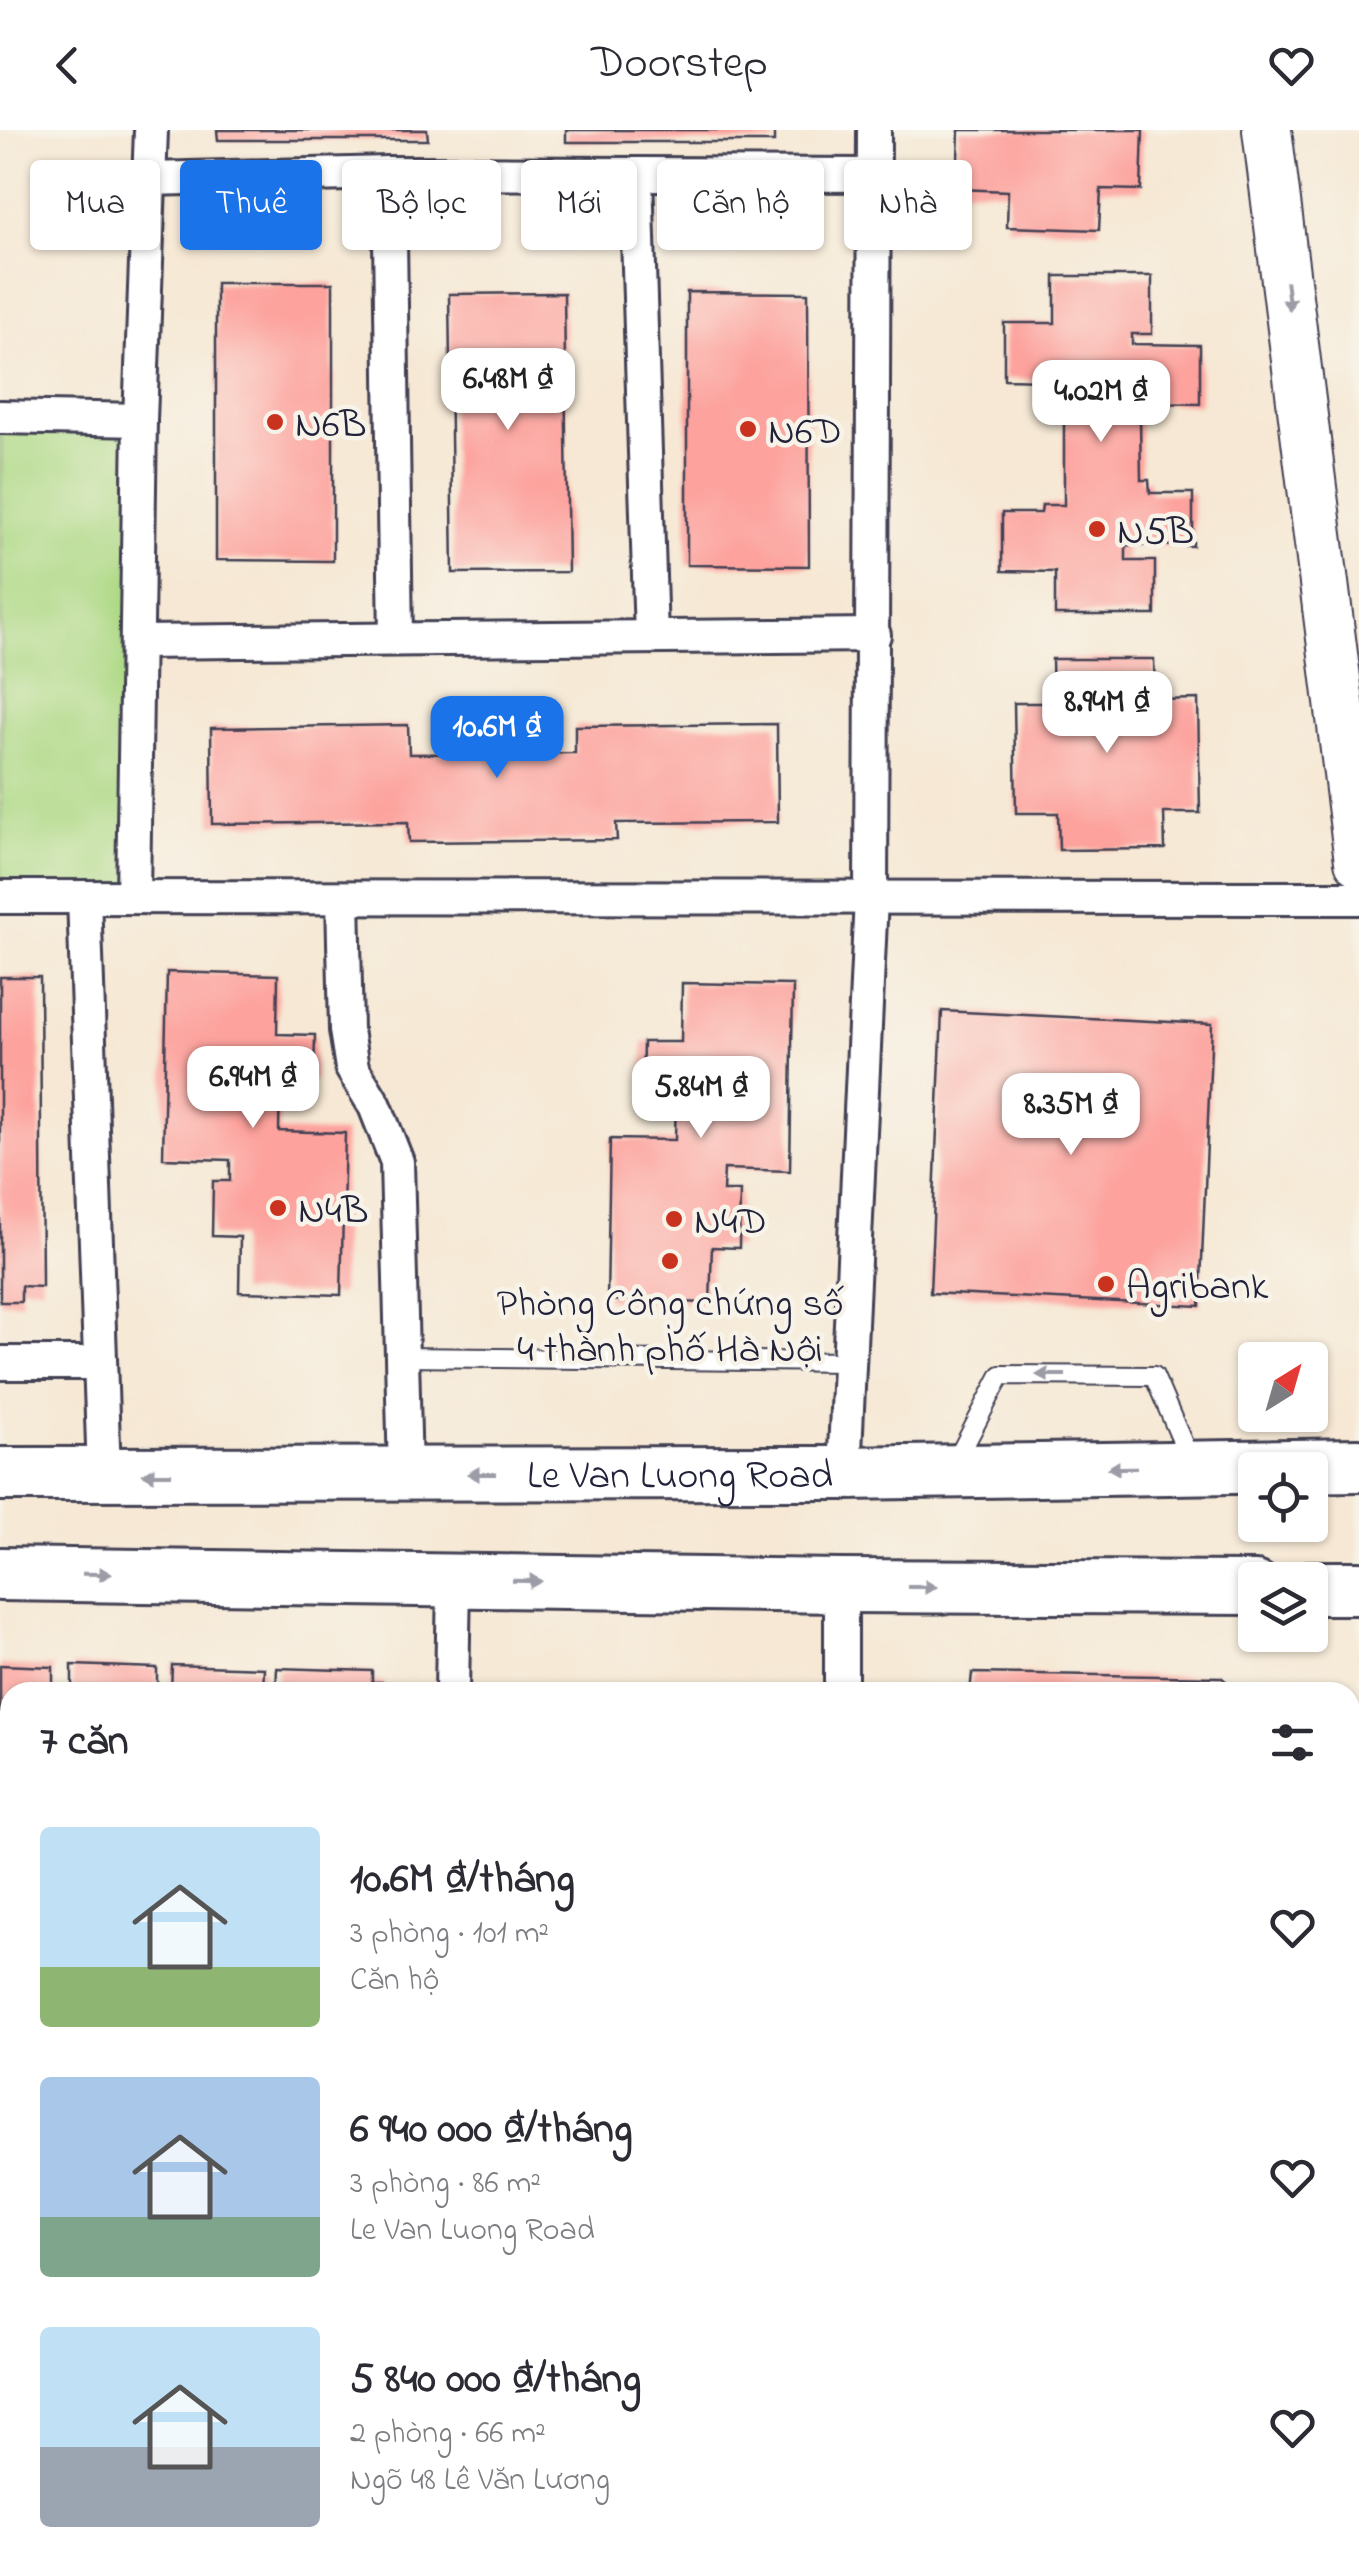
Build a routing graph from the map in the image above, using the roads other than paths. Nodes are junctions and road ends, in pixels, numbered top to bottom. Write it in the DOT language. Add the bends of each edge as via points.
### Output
graph roads {
  1 [pos="151,130"];
  2 [pos="874,130"];
  3 [pos="1267,130"];
  4 [pos="150,160"];
  5 [pos="874,160"];
  6 [pos="342,174"];
  7 [pos="637,175"];
  8 [pos="844,175"];
  9 [pos="160,179"];
  10 [pos="637,206"];
  11 [pos="146,250"];
  12 [pos="391,250"];
  13 [pos="874,250"];
  14 [pos="0,418"];
  15 [pos="140,420"];
  16 [pos="874,635"];
  17 [pos="651,637"];
  18 [pos="396,639"];
  19 [pos="137,642"];
  20 [pos="1359,862"];
  21 [pos="0,897"];
  22 [pos="84,897"];
  23 [pos="133,898"];
  24 [pos="343,898"];
  25 [pos="871,898"];
  26 [pos="1359,898"];
  27 [pos="402,1357"];
  28 [pos="849,1362"];
  29 [pos="0,1363"];
  30 [pos="100,1363"];
  31 [pos="1359,1465"];
  32 [pos="1193,1467"];
  33 [pos="951,1471"];
  34 [pos="844,1473"];
  35 [pos="0,1474"];
  36 [pos="104,1474"];
  37 [pos="404,1474"];
  38 [pos="0,1574"];
  39 [pos="454,1580"];
  40 [pos="841,1586"];
  41 [pos="1238,1588"];
  42 [pos="1328,1588"];
  43 [pos="1359,1588"];
  44 [pos="452,1682"];
  45 [pos="841,1682"];
  1 -- 4 [label="street"];
  2 -- 5 [label="street"];
  3 -- 20 [label="main road, one-way"];
  6 -- 9 [label="street"];
  7 -- 8 [label="street"];
  10 -- 17 [label="street"];
  11 -- 15 [label="street"];
  12 -- 18 [label="street"];
  13 -- 16 [label="street"];
  14 -- 15 [label="street"];
  15 -- 19 [label="street"];
  16 -- 17 [label="street"];
  16 -- 25 [label="street"];
  17 -- 18 [label="street"];
  18 -- 19 [label="street"];
  19 -- 23 [label="street"];
  21 -- 22 [label="street"];
  22 -- 23 [label="street"];
  22 -- 30 [label="street"];
  23 -- 24 [label="street"];
  24 -- 25 [label="street"];
  24 -- 27 [label="street" via="352,1068 397,1162"];
  25 -- 26 [label="street"];
  25 -- 28 [label="street"];
  27 -- 28 [label="lane"];
  27 -- 37 [label="street"];
  28 -- 34 [label="street"];
  29 -- 30 [label="street"];
  30 -- 36 [label="street"];
  31 -- 32 [label="main road, Le Van Luong Road"];
  32 -- 33 [label="main road, Le Van Luong Road, one-way"];
  32 -- 33 [label="lane, one-way" via="1154,1376 1001,1375"];
  33 -- 34 [label="main road, Le Van Luong Road"];
  34 -- 37 [label="main road, Le Van Luong Road, one-way"];
  35 -- 36 [label="main road, Le Van Luong Road"];
  37 -- 36 [label="main road, Le Van Luong Road, one-way"];
  38 -- 39 [label="main road, one-way"];
  39 -- 40 [label="main road, one-way"];
  39 -- 44 [label="street"];
  40 -- 41 [label="main road, one-way"];
  40 -- 45 [label="street"];
  42 -- 43 [label="main road"];
}
